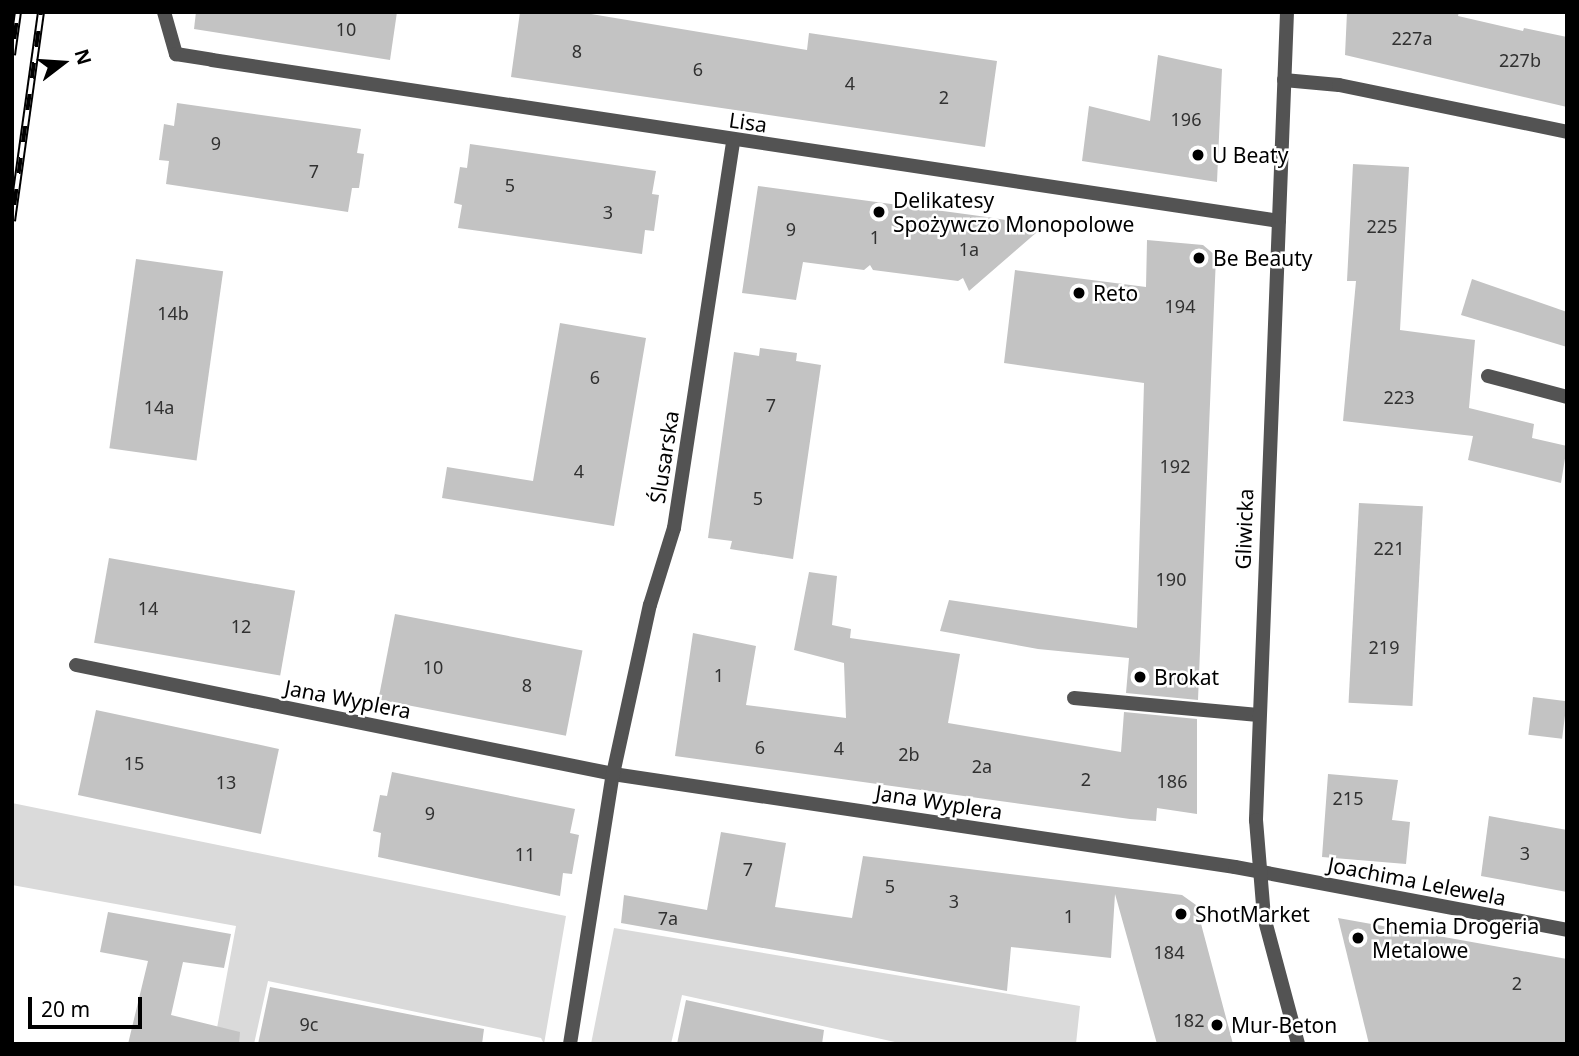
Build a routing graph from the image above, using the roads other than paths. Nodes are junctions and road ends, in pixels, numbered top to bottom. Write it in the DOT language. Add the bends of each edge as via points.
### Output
graph roads {
  1 [pos="164,12"];
  2 [pos="1287,12"];
  3 [pos="1284,80"];
  4 [pos="1567,132"];
  5 [pos="733,141"];
  6 [pos="1279,221"];
  7 [pos="1488,376"];
  8 [pos="1567,397"];
  9 [pos="76,665"];
  10 [pos="1074,698"];
  11 [pos="1258,715"];
  12 [pos="613,774"];
  13 [pos="1259,872"];
  14 [pos="1567,930"];
  15 [pos="570,1044"];
  16 [pos="1298,1044"];
  1 -- 5 [label="street, Lisa" via="176,54"];
  2 -- 3 [label="street, Gliwicka"];
  3 -- 4 [label="street" via="1339,85"];
  3 -- 6 [label="street, Gliwicka"];
  5 -- 6 [label="street, Lisa"];
  5 -- 12 [label="street, Ślusarska" via="674,528 650,604"];
  6 -- 11 [label="street, Gliwicka"];
  7 -- 8 [label="street"];
  9 -- 12 [label="street, Jana Wyplera"];
  10 -- 11 [label="street"];
  11 -- 13 [label="street, Gliwicka"];
  12 -- 13 [label="street, Jana Wyplera"];
  12 -- 15 [label="street"];
  13 -- 14 [label="street, Joachima Lelewela"];
  13 -- 16 [label="street, Gliwicka" via="1272,960"];
}
